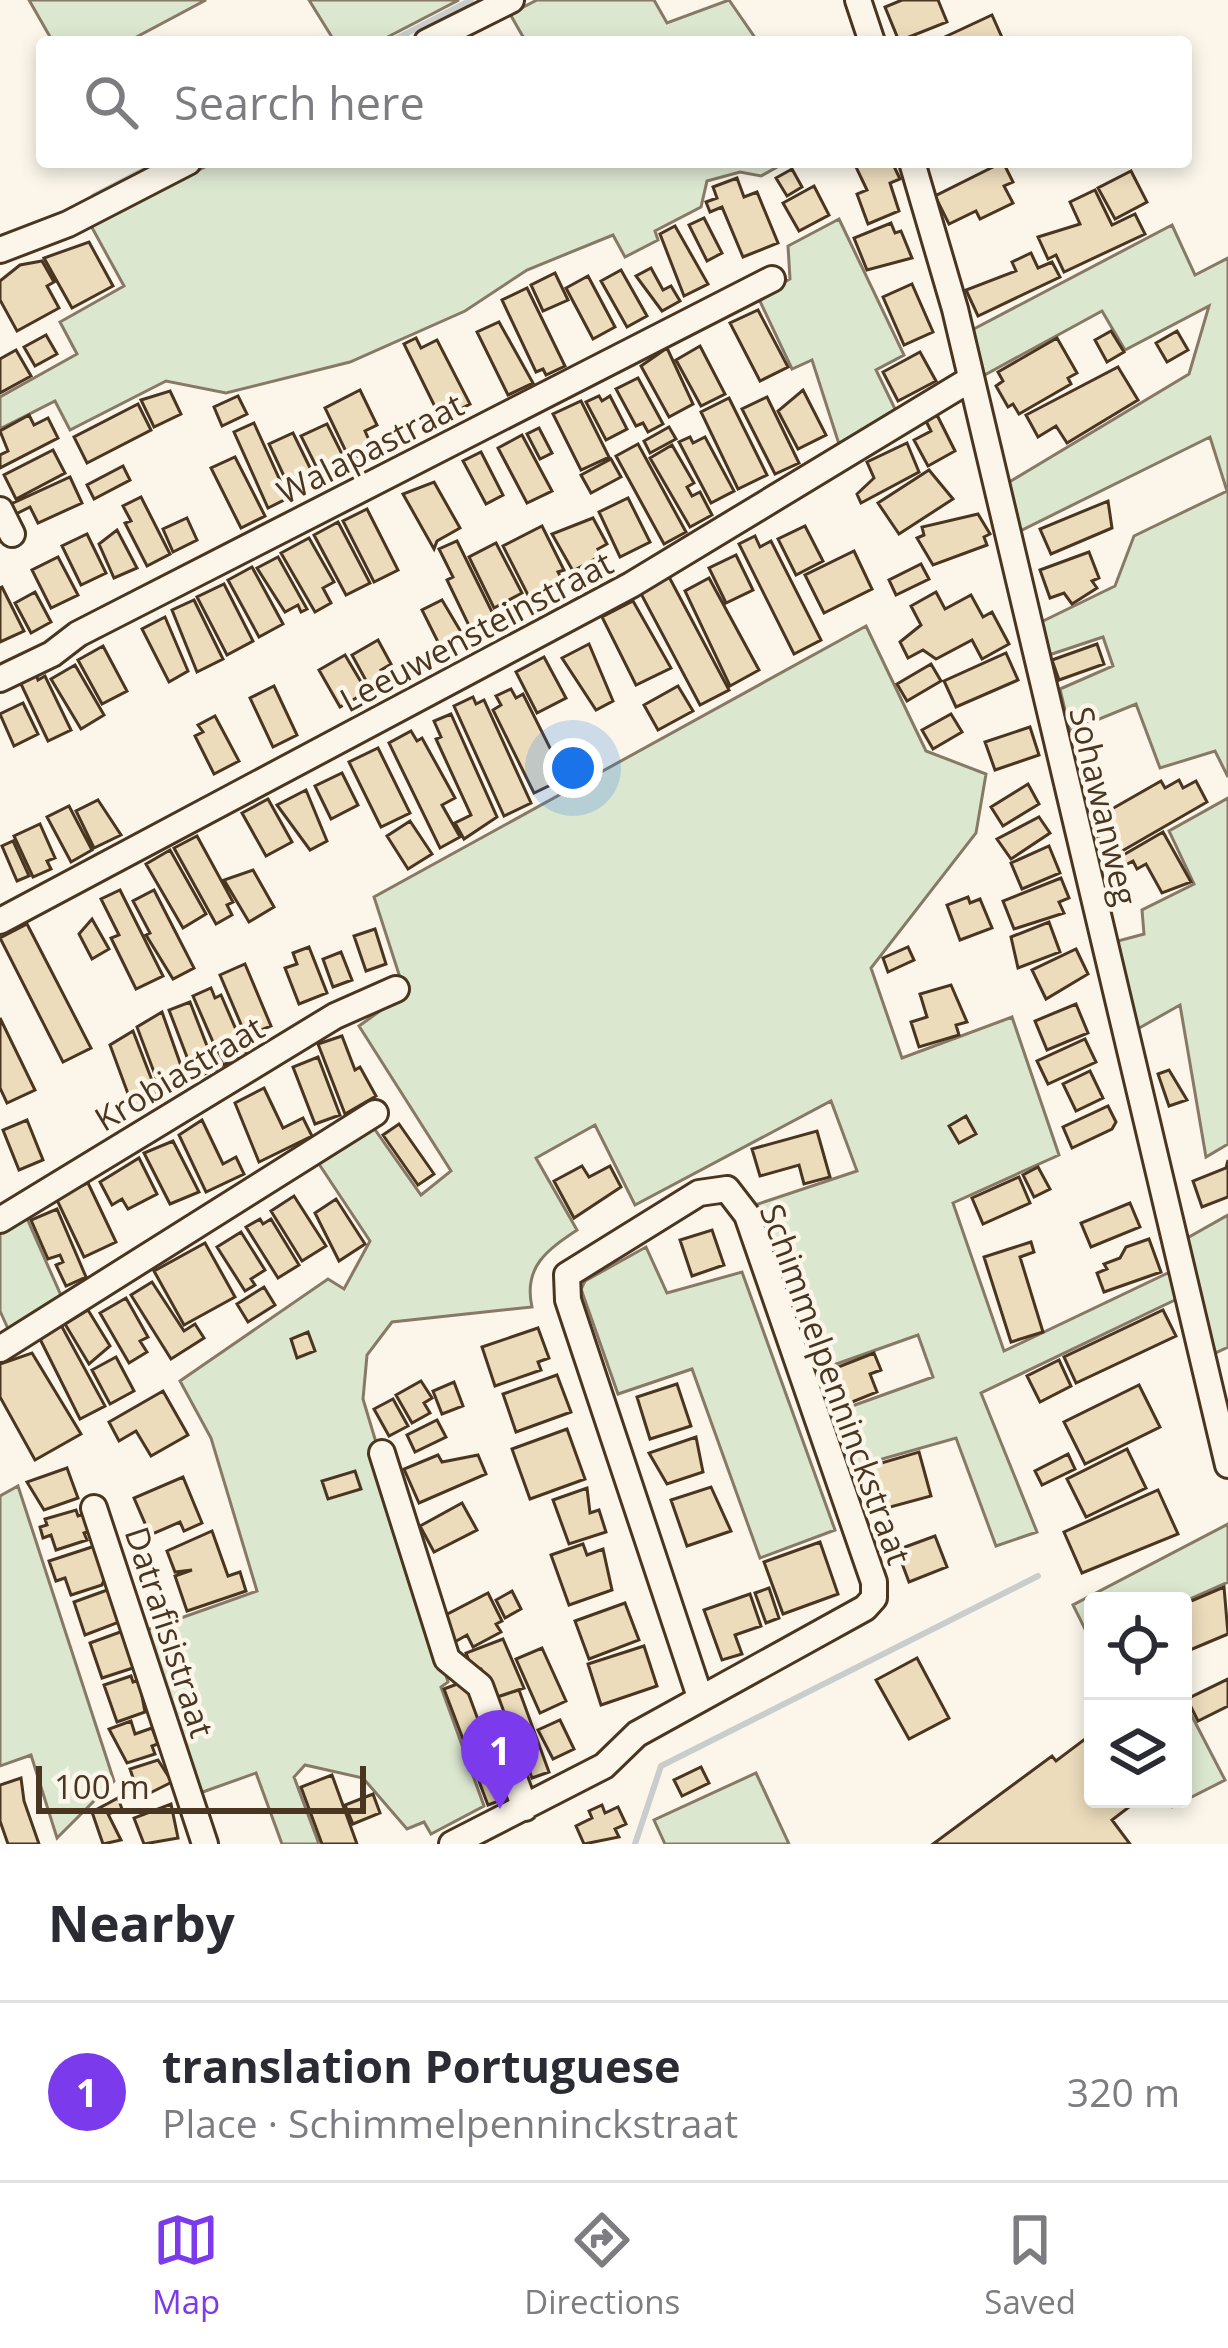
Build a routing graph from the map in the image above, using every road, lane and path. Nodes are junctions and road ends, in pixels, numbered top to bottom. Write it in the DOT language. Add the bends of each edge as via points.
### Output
graph roads {
  1 [pos="511,0"];
  2 [pos="858,0"];
  3 [pos="439,36"];
  4 [pos="870,36"];
  5 [pos="176,168"];
  6 [pos="914,168"];
  7 [pos="0,250"];
  8 [pos="772,279"];
  9 [pos="971,379"];
  10 [pos="0,511"];
  11 [pos="12,534"];
  12 [pos="0,679"];
  13 [pos="0,921"];
  14 [pos="396,989"];
  15 [pos="375,1113"];
  16 [pos="0,1220"];
  17 [pos="0,1349"];
  18 [pos="382,1453"];
  19 [pos="1228,1465"];
  20 [pos="94,1508"];
  21 [pos="700,1697"];
  22 [pos="525,1808"];
  23 [pos="205,1844"];
  24 [pos="452,1844"];
  1 -- 3 [label="street"];
  2 -- 4 [label="street"];
  5 -- 7 [label="street"];
  6 -- 9 [label="street, Sohawanweg"];
  8 -- 12 [label="street, Walapastraat"];
  9 -- 13 [label="street, Leeuwensteinstraat" via="631,585"];
  9 -- 19 [label="street, Sohawanweg"];
  10 -- 11 [label="street"];
  14 -- 16 [label="street, Krobiastraat" via="335,1016"];
  15 -- 17 [label="street"];
  18 -- 22 [label="street" via="447,1660 479,1686"];
  20 -- 23 [label="street, Datrafisistraat"];
  21 -- 21 [label="street, Schimmelpenninckstraat" via="568,1300 567,1275 699,1192 727,1189 747,1214 874,1598"];
  21 -- 22 [label="street, Schimmelpenninckstraat" via="637,1734 604,1766"];
  22 -- 24 [label="street, Schimmelpenninckstraat"];
}
